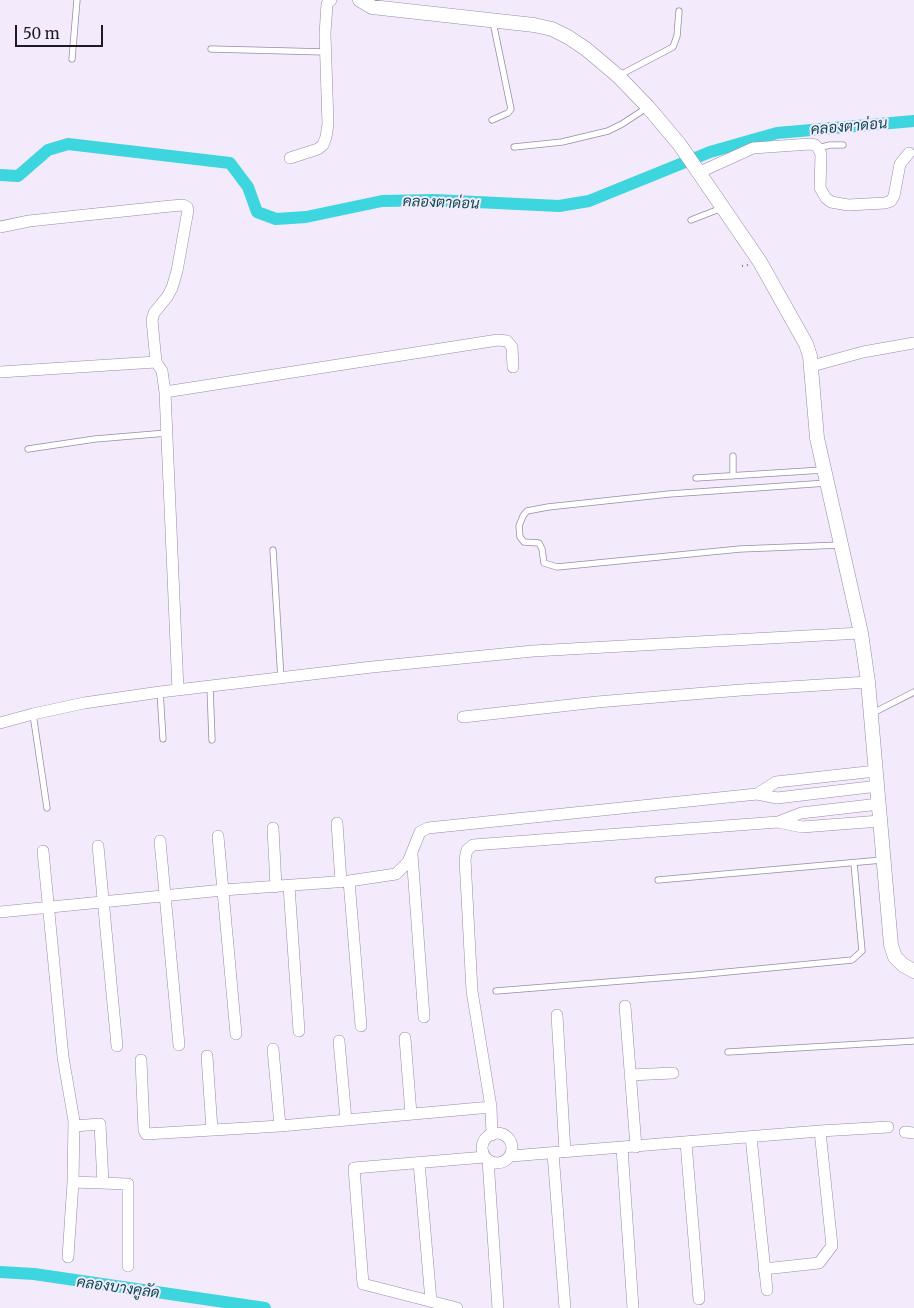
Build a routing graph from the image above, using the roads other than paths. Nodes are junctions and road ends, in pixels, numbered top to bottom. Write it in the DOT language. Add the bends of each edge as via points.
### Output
graph roads {
  1 [pos="77,0"];
  2 [pos="331,0"];
  3 [pos="360,0"];
  4 [pos="679,11"];
  5 [pos="493,20"];
  6 [pos="211,49"];
  7 [pos="326,52"];
  8 [pos="72,59"];
  9 [pos="618,76"];
  10 [pos="648,107"];
  11 [pos="492,120"];
  12 [pos="843,145"];
  13 [pos="514,147"];
  14 [pos="818,148"];
  15 [pos="909,153"];
  16 [pos="290,158"];
  17 [pos="697,169"];
  18 [pos="724,207"];
  19 [pos="691,220"];
  20 [pos="0,227"];
  21 [pos="914,343"];
  22 [pos="156,362"];
  23 [pos="812,366"];
  24 [pos="513,367"];
  25 [pos="0,372"];
  26 [pos="165,392"];
  27 [pos="167,433"];
  28 [pos="28,449"];
  29 [pos="733,456"];
  30 [pos="733,476"];
  31 [pos="825,476"];
  32 [pos="696,478"];
  33 [pos="841,545"];
  34 [pos="273,550"];
  35 [pos="861,633"];
  36 [pos="281,679"];
  37 [pos="868,682"];
  38 [pos="210,687"];
  39 [pos="178,690"];
  40 [pos="160,692"];
  41 [pos="914,692"];
  42 [pos="33,714"];
  43 [pos="871,714"];
  44 [pos="463,717"];
  45 [pos="0,723"];
  46 [pos="163,739"];
  47 [pos="212,740"];
  48 [pos="876,771"];
  49 [pos="878,786"];
  50 [pos="757,794"];
  51 [pos="879,804"];
  52 [pos="47,808"];
  53 [pos="880,821"];
  54 [pos="778,822"];
  55 [pos="337,823"];
  56 [pos="273,828"];
  57 [pos="218,836"];
  58 [pos="160,841"];
  59 [pos="98,846"];
  60 [pos="44,851"];
  61 [pos="412,852"];
  62 [pos="884,860"];
  63 [pos="854,863"];
  64 [pos="658,880"];
  65 [pos="345,882"];
  66 [pos="289,886"];
  67 [pos="276,887"];
  68 [pos="223,890"];
  69 [pos="166,896"];
  70 [pos="104,902"];
  71 [pos="49,907"];
  72 [pos="0,912"];
  73 [pos="914,971"];
  74 [pos="496,991"];
  75 [pos="625,1006"];
  76 [pos="556,1015"];
  77 [pos="424,1017"];
  78 [pos="361,1026"];
  79 [pos="299,1031"];
  80 [pos="236,1034"];
  81 [pos="405,1038"];
  82 [pos="914,1040"];
  83 [pos="339,1041"];
  84 [pos="179,1045"];
  85 [pos="117,1046"];
  86 [pos="274,1049"];
  87 [pos="728,1052"];
  88 [pos="208,1056"];
  89 [pos="141,1060"];
  90 [pos="673,1072"];
  91 [pos="630,1075"];
  92 [pos="491,1107"];
  93 [pos="411,1114"];
  94 [pos="346,1120"];
  95 [pos="74,1126"];
  96 [pos="280,1126"];
  97 [pos="888,1127"];
  98 [pos="212,1130"];
  99 [pos="820,1131"];
  100 [pos="492,1135"];
  101 [pos="751,1137"];
  102 [pos="686,1143"];
  103 [pos="636,1147"];
  104 [pos="622,1148"];
  105 [pos="559,1152"];
  106 [pos="511,1156"];
  107 [pos="487,1158"];
  108 [pos="419,1162"];
  109 [pos="73,1182"];
  110 [pos="103,1183"];
  111 [pos="68,1257"];
  112 [pos="128,1266"];
  113 [pos="764,1269"];
  114 [pos="767,1290"];
  115 [pos="699,1299"];
  116 [pos="431,1301"];
  117 [pos="457,1308"];
  118 [pos="498,1308"];
  119 [pos="565,1308"];
  120 [pos="633,1308"];
  1 -- 8 [label="lane"];
  2 -- 7 [label="street" via="327,4"];
  3 -- 5 [label="street" via="372,6"];
  4 -- 9 [label="lane" via="677,36 672,47"];
  5 -- 9 [label="street" via="552,29 586,49"];
  5 -- 11 [label="lane" via="511,109"];
  6 -- 7 [label="lane"];
  7 -- 16 [label="street" via="326,137 318,149"];
  9 -- 10 [label="street"];
  10 -- 13 [label="lane" via="601,133 562,142"];
  10 -- 17 [label="street"];
  12 -- 14 [label="lane"];
  14 -- 15 [label="street" via="822,193 831,202 848,205 891,202 900,164"];
  14 -- 17 [label="street" via="810,144 753,148"];
  17 -- 18 [label="street"];
  18 -- 19 [label="lane"];
  18 -- 23 [label="street" via="760,262 806,344"];
  20 -- 22 [label="street" via="29,221 187,207 172,288 152,320"];
  21 -- 23 [label="street"];
  22 -- 25 [label="street"];
  22 -- 26 [label="street" via="162,371"];
  23 -- 31 [label="street" via="816,438"];
  24 -- 26 [label="street" via="512,347 507,341 498,340"];
  26 -- 27 [label="street"];
  27 -- 28 [label="lane"];
  27 -- 39 [label="street"];
  29 -- 30 [label="lane"];
  30 -- 31 [label="lane"];
  30 -- 32 [label="lane"];
  31 -- 33 [label="street"];
  31 -- 33 [label="lane" via="527,511 519,526 520,537 524,542 539,544 544,563 558,567 740,549"];
  33 -- 35 [label="street"];
  34 -- 36 [label="lane"];
  35 -- 36 [label="street" via="534,650"];
  35 -- 37 [label="street"];
  36 -- 38 [label="street"];
  37 -- 43 [label="street"];
  37 -- 44 [label="street" via="597,702"];
  38 -- 39 [label="street"];
  38 -- 47 [label="lane"];
  39 -- 40 [label="street"];
  40 -- 42 [label="street"];
  40 -- 46 [label="lane"];
  41 -- 43 [label="lane"];
  42 -- 45 [label="street"];
  42 -- 52 [label="lane"];
  43 -- 48 [label="street"];
  48 -- 49 [label="street"];
  48 -- 50 [label="street" via="776,782"];
  49 -- 50 [label="street" via="777,798"];
  49 -- 51 [label="street"];
  50 -- 61 [label="street" via="428,828 420,832"];
  51 -- 53 [label="street"];
  51 -- 54 [label="street" via="801,813"];
  53 -- 54 [label="street" via="802,827"];
  53 -- 62 [label="street"];
  54 -- 92 [label="street" via="473,845 467,850 472,991"];
  55 -- 65 [label="street"];
  56 -- 67 [label="street"];
  57 -- 68 [label="street"];
  58 -- 69 [label="street"];
  59 -- 70 [label="street"];
  60 -- 71 [label="street"];
  61 -- 65 [label="street" via="408,862 396,874"];
  61 -- 77 [label="street"];
  62 -- 63 [label="lane"];
  62 -- 73 [label="street" via="891,945 895,957"];
  63 -- 64 [label="lane"];
  63 -- 74 [label="lane" via="862,951 852,960"];
  65 -- 66 [label="street"];
  65 -- 78 [label="street"];
  66 -- 67 [label="street"];
  66 -- 79 [label="street"];
  67 -- 68 [label="street"];
  68 -- 69 [label="street"];
  68 -- 80 [label="street"];
  69 -- 70 [label="street"];
  69 -- 84 [label="street"];
  70 -- 71 [label="street"];
  70 -- 85 [label="street"];
  71 -- 72 [label="street"];
  71 -- 95 [label="street" via="63,1057"];
  75 -- 91 [label="street"];
  76 -- 105 [label="street"];
  81 -- 93 [label="street"];
  82 -- 87 [label="lane"];
  83 -- 94 [label="street"];
  86 -- 96 [label="street"];
  88 -- 98 [label="street"];
  89 -- 98 [label="street" via="146,1134"];
  90 -- 91 [label="street"];
  91 -- 103 [label="street"];
  92 -- 93 [label="street"];
  92 -- 100 [label="street"];
  93 -- 94 [label="street"];
  94 -- 96 [label="street"];
  95 -- 109 [label="street"];
  95 -- 110 [label="street" via="100,1124"];
  96 -- 98 [label="street"];
  97 -- 99 [label="street"];
  99 -- 101 [label="street"];
  99 -- 113 [label="street" via="832,1246 820,1263"];
  100 -- 106 [label="street" via="506,1137 512,1146"];
  100 -- 107 [label="street" via="483,1146"];
  101 -- 102 [label="street"];
  101 -- 113 [label="street"];
  102 -- 103 [label="street"];
  102 -- 115 [label="street"];
  103 -- 104 [label="street"];
  104 -- 105 [label="street"];
  104 -- 120 [label="street"];
  105 -- 106 [label="street"];
  105 -- 119 [label="street"];
  106 -- 107 [label="street" via="497,1163"];
  107 -- 108 [label="street"];
  107 -- 118 [label="street"];
  108 -- 116 [label="street"];
  108 -- 116 [label="street" via="354,1168 363,1284"];
  109 -- 110 [label="street"];
  109 -- 111 [label="street"];
  110 -- 112 [label="street" via="128,1184"];
  113 -- 114 [label="street"];
  116 -- 117 [label="street"];
}
